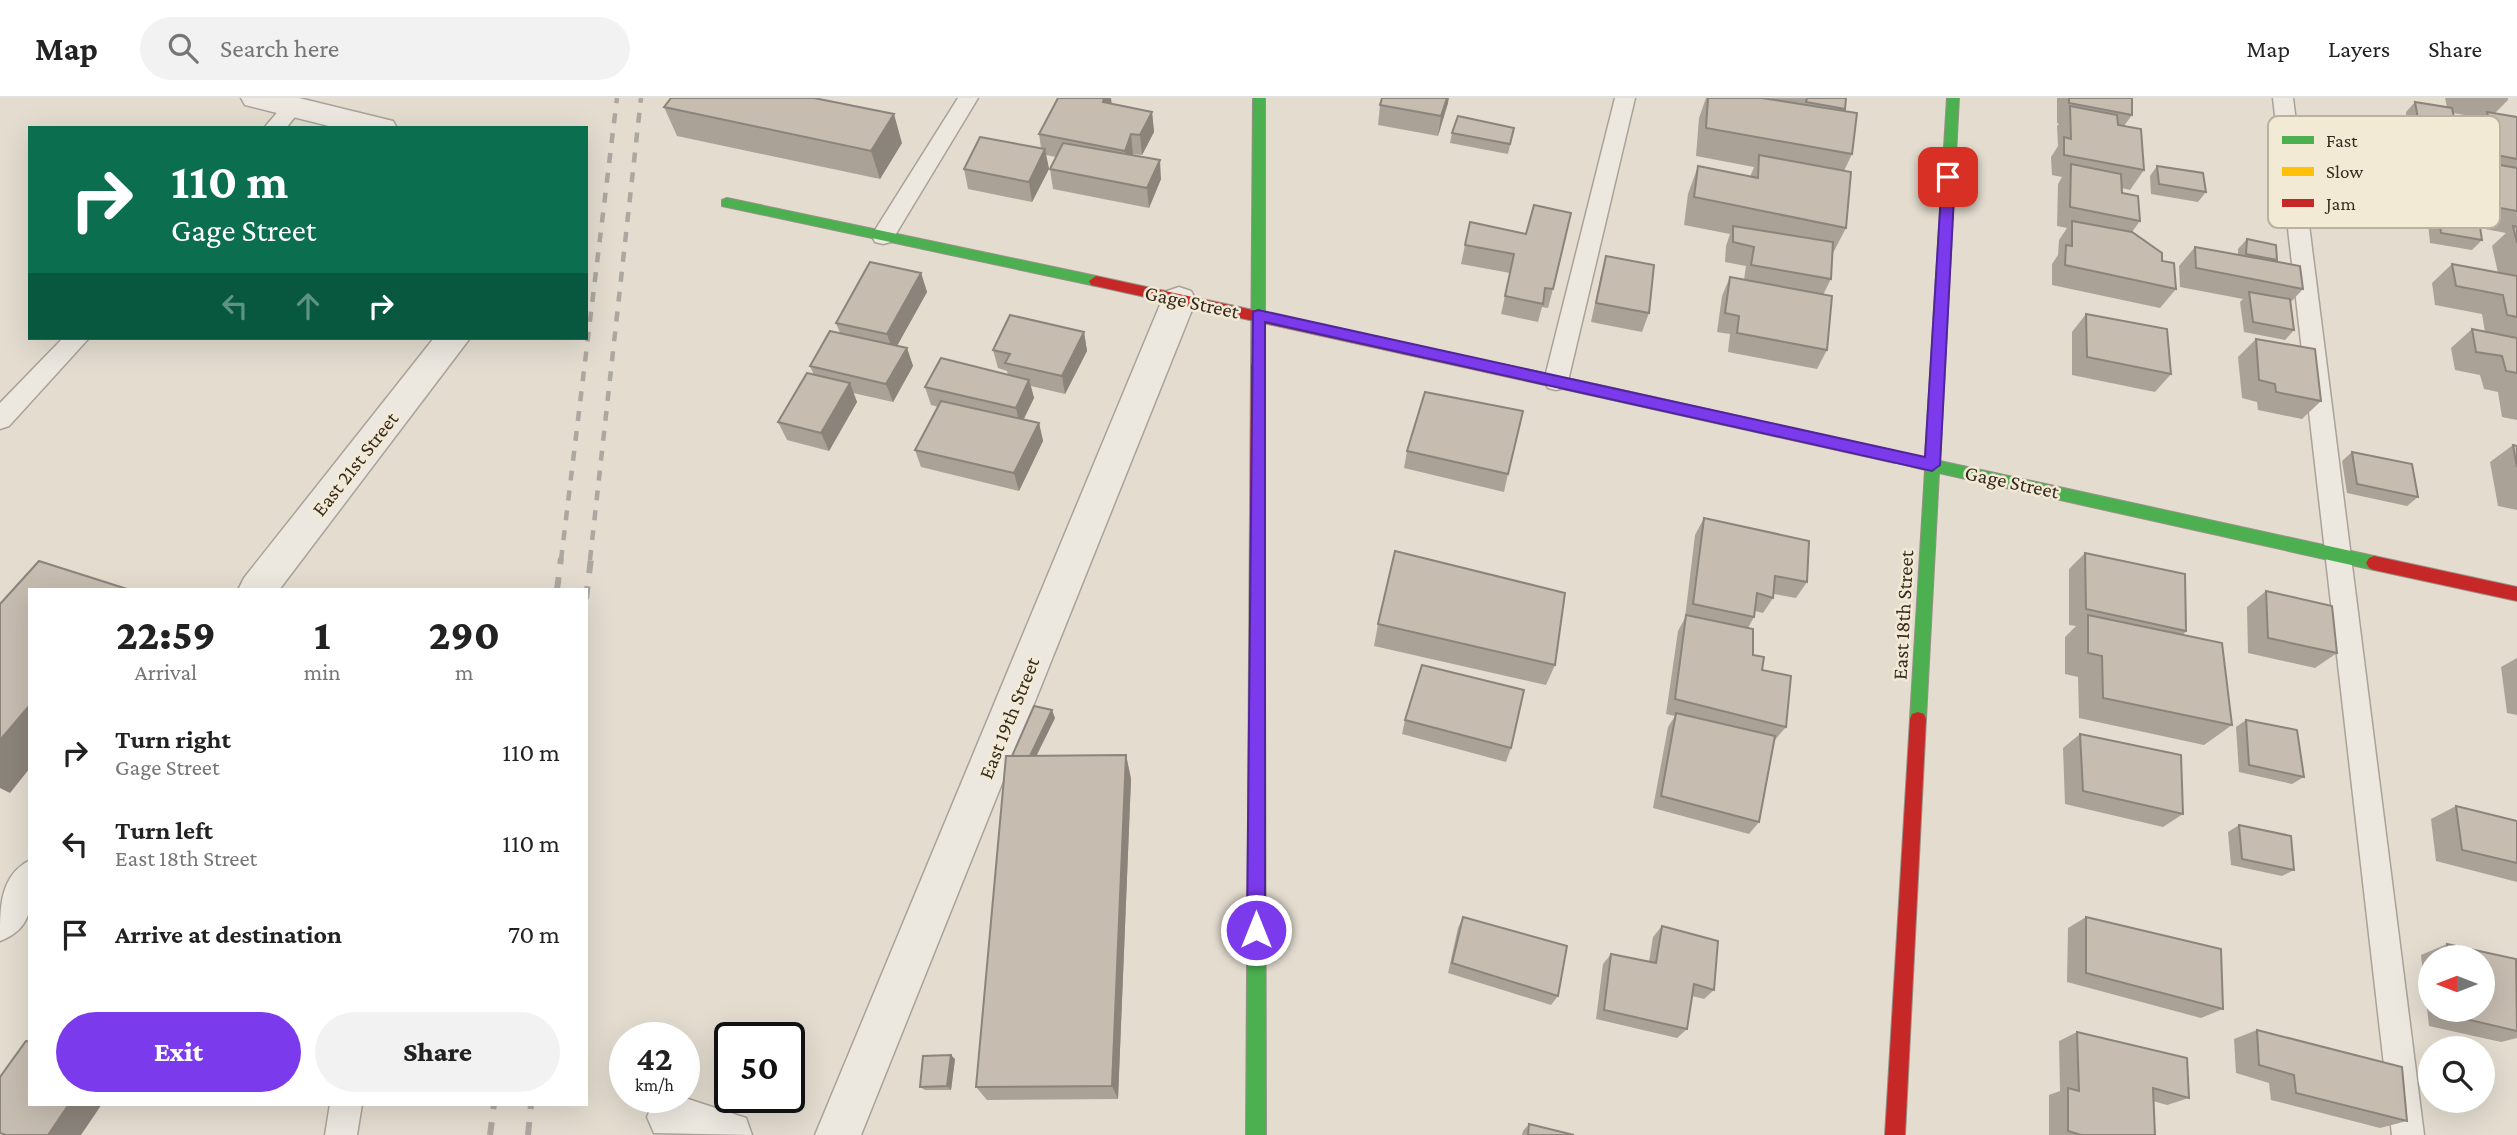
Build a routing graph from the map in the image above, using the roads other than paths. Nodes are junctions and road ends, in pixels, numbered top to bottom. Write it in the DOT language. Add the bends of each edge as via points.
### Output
graph roads {
  1 [pos="256,98"];
  2 [pos="968,98"];
  3 [pos="1625,98"];
  4 [pos="1953,98"];
  5 [pos="2283,98"];
  6 [pos="1260,99"];
  7 [pos="2285,116"];
  8 [pos="284,117"];
  9 [pos="364,126"];
  10 [pos="727,203"];
  11 [pos="2299,228"];
  12 [pos="884,236"];
  13 [pos="1179,300"];
  14 [pos="1258,316"];
  15 [pos="75,340"];
  16 [pos="451,340"];
  17 [pos="1556,381"];
  18 [pos="0,419"];
  19 [pos="1932,465"];
  20 [pos="2338,554"];
  21 [pos="259,588"];
  22 [pos="2517,594"];
  23 [pos="346,1106"];
  24 [pos="670,1117"];
  25 [pos="341,1135"];
  26 [pos="729,1135"];
  27 [pos="838,1135"];
  28 [pos="1256,1135"];
  29 [pos="1895,1135"];
  30 [pos="2409,1135"];
  1 -- 8 [label="street"];
  2 -- 12 [label="lane"];
  3 -- 17 [label="lane"];
  4 -- 19 [label="street, East 18th Street"];
  5 -- 7 [label="lane"];
  6 -- 14 [label="street"];
  8 -- 9 [label="street"];
  10 -- 12 [label="street, Gage Street"];
  11 -- 20 [label="lane"];
  12 -- 13 [label="street, Gage Street"];
  13 -- 14 [label="street, Gage Street"];
  13 -- 27 [label="street, East 19th Street"];
  14 -- 17 [label="street, Gage Street"];
  14 -- 28 [label="street"];
  15 -- 18 [label="lane"];
  16 -- 21 [label="street, East 21st Street"];
  17 -- 19 [label="street, Gage Street"];
  19 -- 20 [label="street, Gage Street"];
  19 -- 29 [label="street, East 18th Street"];
  20 -- 22 [label="street, Gage Street"];
  20 -- 30 [label="lane"];
  23 -- 25 [label="lane"];
  24 -- 26 [label="street"];
}
